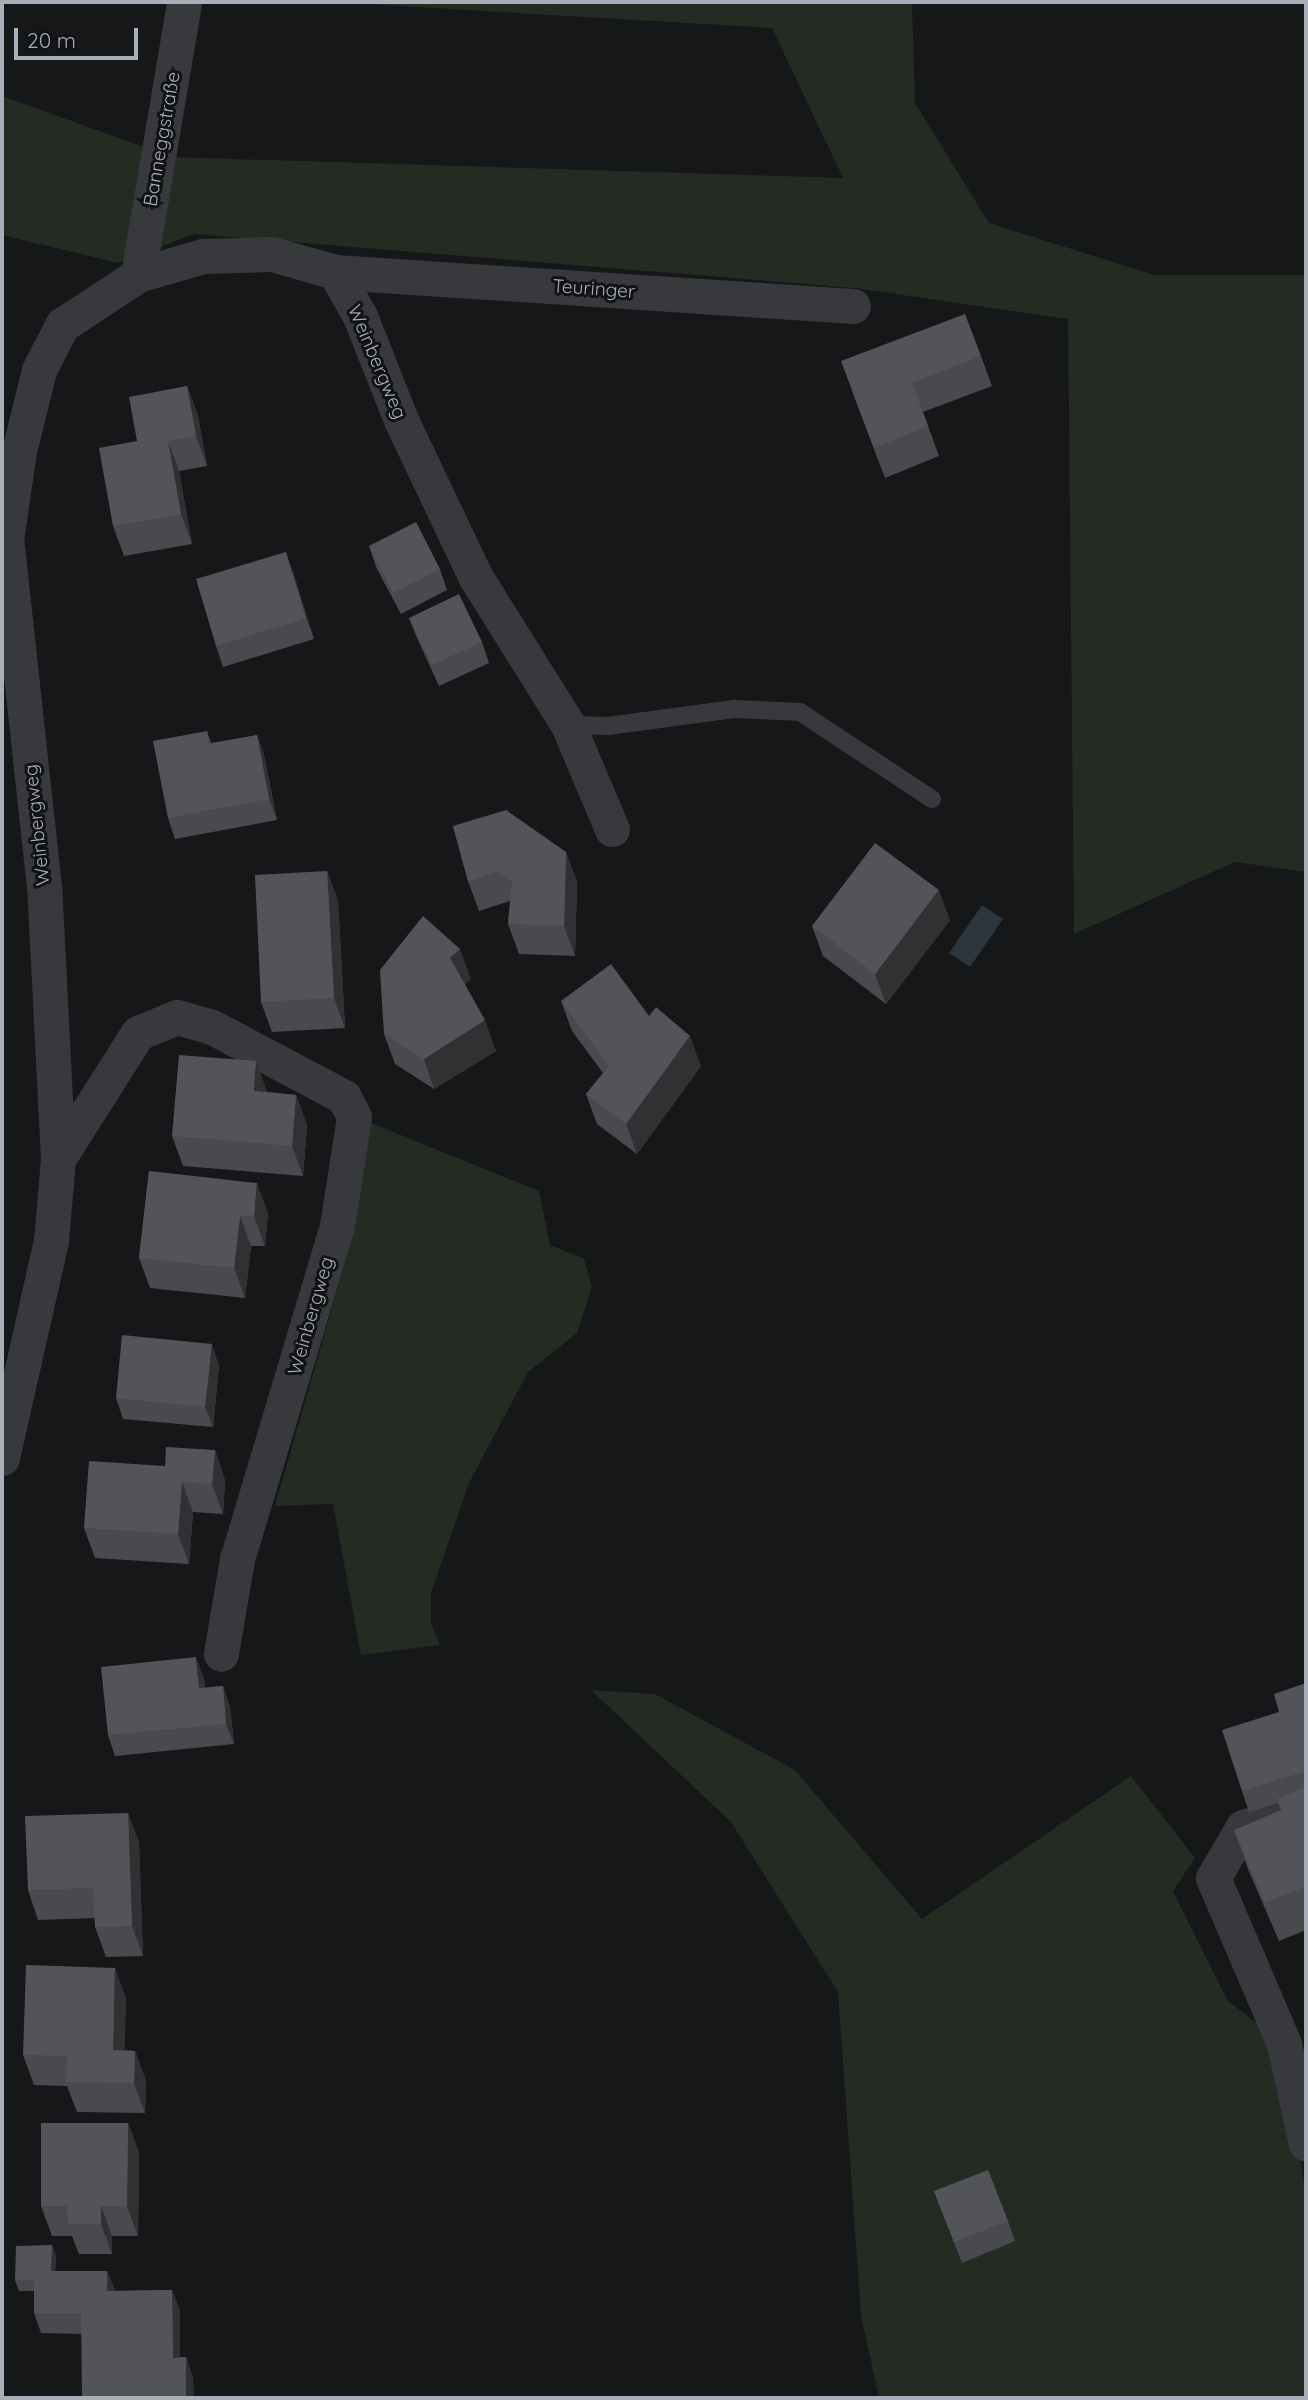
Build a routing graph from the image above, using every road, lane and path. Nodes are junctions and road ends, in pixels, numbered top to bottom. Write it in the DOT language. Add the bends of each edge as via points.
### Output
graph roads {
  1 [pos="184,2"];
  2 [pos="335,272"];
  3 [pos="138,275"];
  4 [pos="853,306"];
  5 [pos="568,725"];
  6 [pos="932,799"];
  7 [pos="611,829"];
  8 [pos="58,1159"];
  9 [pos="2,1458"];
  10 [pos="221,1654"];
  11 [pos="1306,1808"];
  12 [pos="1306,2144"];
  1 -- 3 [label="street, Banneggstraße"];
  2 -- 3 [label="street, Weinbergweg" via="272,254 203,256"];
  2 -- 4 [label="street, Teuringer"];
  2 -- 5 [label="street, Weinbergweg" via="360,316 401,419 475,576"];
  3 -- 8 [label="street, Weinbergweg" via="62,325 39,370 19,452 6,540 44,887"];
  5 -- 6 [label="lane" via="608,726 734,709 800,712"];
  5 -- 7 [label="street, Weinbergweg"];
  8 -- 9 [label="street, Weinbergweg" via="51,1241"];
  8 -- 10 [label="street, Weinbergweg" via="138,1033 177,1017 212,1027 344,1097 354,1117 337,1226 237,1559"];
  11 -- 12 [label="street" via="1243,1827 1213,1878 1284,2044"];
}
